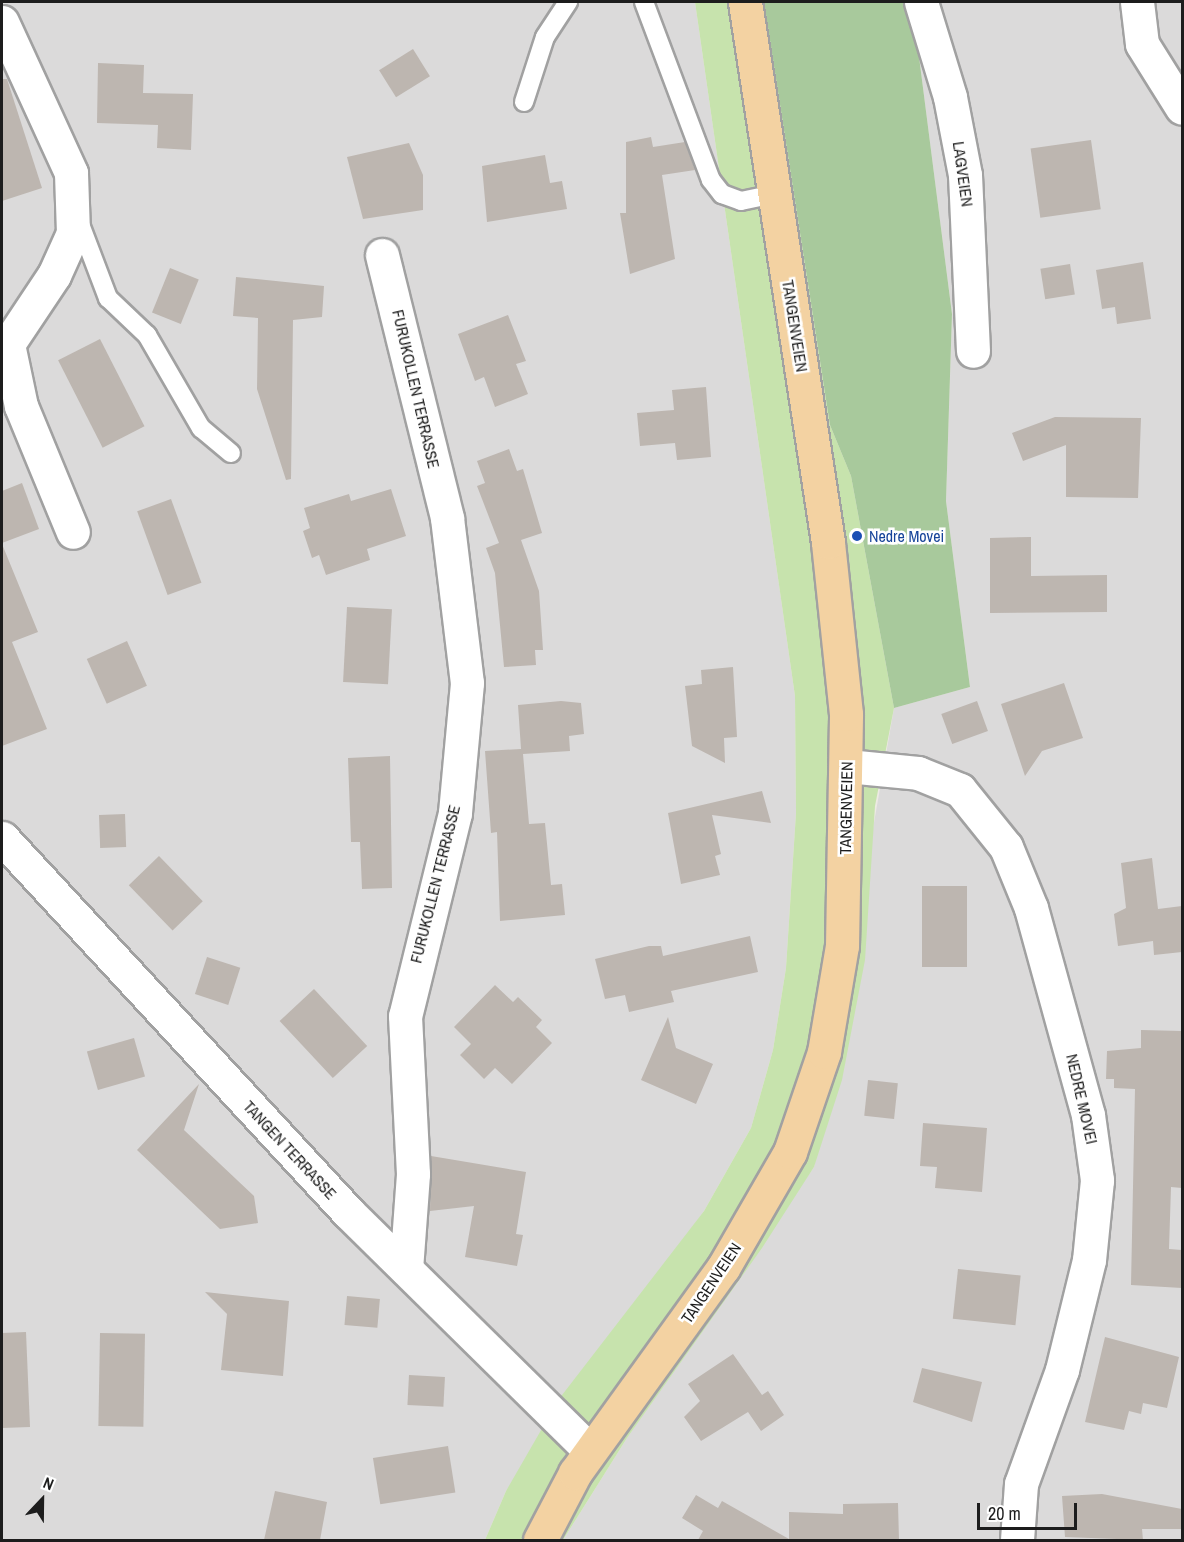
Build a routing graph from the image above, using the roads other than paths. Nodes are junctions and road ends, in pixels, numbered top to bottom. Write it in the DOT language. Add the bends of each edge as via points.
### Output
graph roads {
  1 [pos="568,2"];
  2 [pos="644,2"];
  3 [pos="745,2"];
  4 [pos="921,2"];
  5 [pos="1137,2"];
  6 [pos="2,22"];
  7 [pos="524,102"];
  8 [pos="1182,108"];
  9 [pos="774,194"];
  10 [pos="76,215"];
  11 [pos="382,255"];
  12 [pos="973,351"];
  13 [pos="231,453"];
  14 [pos="73,532"];
  15 [pos="847,766"];
  16 [pos="2,838"];
  17 [pos="406,1269"];
  18 [pos="589,1450"];
  19 [pos="540,1540"];
  20 [pos="1017,1540"];
  1 -- 7 [label="lane" via="545,37"];
  2 -- 9 [label="lane" via="711,180 722,195 741,201"];
  3 -- 9 [label="main road, TANGENVEIEN"];
  4 -- 12 [label="street, LAGVEIEN" via="950,97 965,175"];
  5 -- 8 [label="street" via="1142,44"];
  6 -- 10 [label="street" via="71,173"];
  9 -- 15 [label="main road, TANGENVEIEN" via="828,542"];
  10 -- 13 [label="lane" via="108,298 147,334 201,428"];
  10 -- 14 [label="street" via="54,275 8,345 21,406"];
  11 -- 17 [label="street, FURUKOLLEN TERRASSE" via="447,518 467,683 454,813 405,1016 413,1174"];
  15 -- 18 [label="main road, TANGENVEIEN" via="842,946 830,1026 809,1103 785,1162 723,1268"];
  15 -- 20 [label="street, NEDRE MOVEI" via="918,773 960,790 1006,847 1031,908 1088,1115 1097,1180 1089,1260 1062,1370 1021,1484"];
  16 -- 17 [label="street, TANGEN TERRASSE"];
  17 -- 18 [label="street, TANGEN TERRASSE"];
  18 -- 19 [label="main road, TANGENVEIEN"];
}
